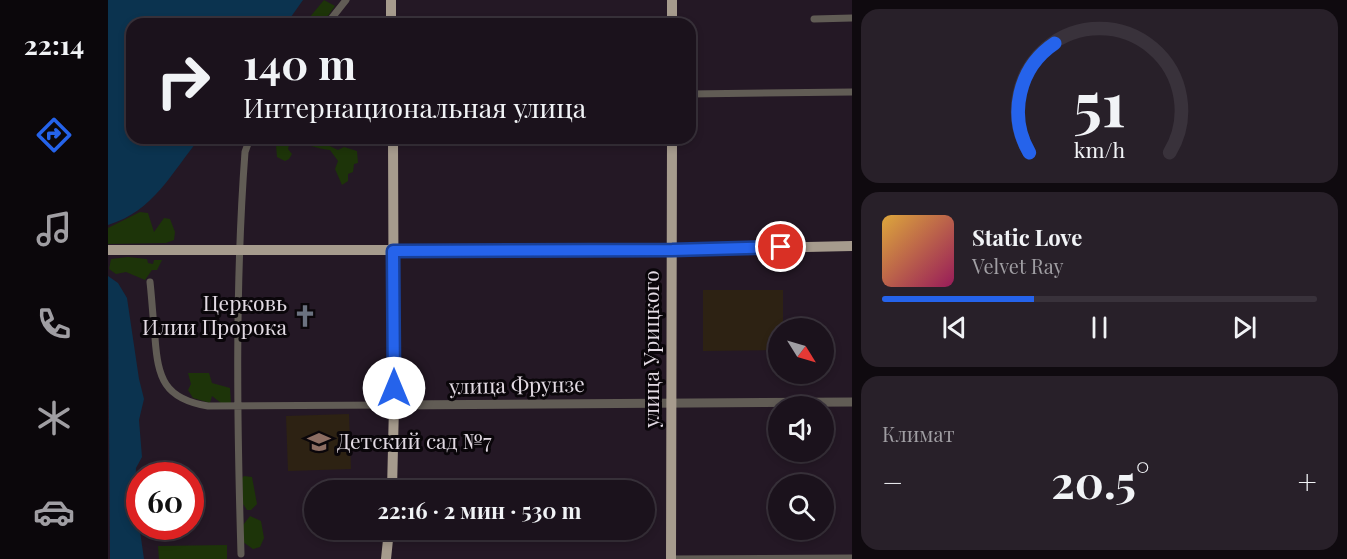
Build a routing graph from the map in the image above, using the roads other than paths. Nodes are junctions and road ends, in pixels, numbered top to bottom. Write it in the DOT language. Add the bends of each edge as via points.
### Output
graph roads {
  1 [pos="346,0"];
  2 [pos="391,0"];
  3 [pos="672,0"];
  4 [pos="332,18"];
  5 [pos="391,18"];
  6 [pos="672,18"];
  7 [pos="852,18"];
  8 [pos="814,19"];
  9 [pos="852,92"];
  10 [pos="696,94"];
  11 [pos="248,144"];
  12 [pos="393,144"];
  13 [pos="672,144"];
  14 [pos="852,246"];
  15 [pos="108,250"];
  16 [pos="240,250"];
  17 [pos="672,250"];
  18 [pos="393,251"];
  19 [pos="150,282"];
  20 [pos="672,402"];
  21 [pos="852,402"];
  22 [pos="394,405"];
  23 [pos="237,406"];
  24 [pos="392,480"];
  25 [pos="388,540"];
  26 [pos="241,554"];
  27 [pos="852,558"];
  28 [pos="386,559"];
  29 [pos="671,559"];
  1 -- 4 [label="street"];
  2 -- 5 [label="main road"];
  3 -- 6 [label="main road"];
  7 -- 8 [label="street"];
  9 -- 10 [label="street"];
  11 -- 16 [label="street"];
  12 -- 18 [label="main road"];
  13 -- 17 [label="main road, улица Урицкого"];
  14 -- 17 [label="main road"];
  15 -- 16 [label="main road"];
  16 -- 18 [label="main road"];
  16 -- 23 [label="street"];
  17 -- 18 [label="main road"];
  17 -- 20 [label="main road, улица Урицкого"];
  18 -- 22 [label="main road"];
  19 -- 23 [label="street, улица Фрунзе" via="157,364 166,387 183,399 208,406"];
  20 -- 21 [label="street, улица Фрунзе"];
  20 -- 22 [label="street, улица Фрунзе"];
  20 -- 29 [label="main road, улица Урицкого"];
  22 -- 23 [label="street, улица Фрунзе"];
  22 -- 24 [label="main road"];
  23 -- 26 [label="street"];
  25 -- 28 [label="main road"];
  27 -- 29 [label="street"];
}
